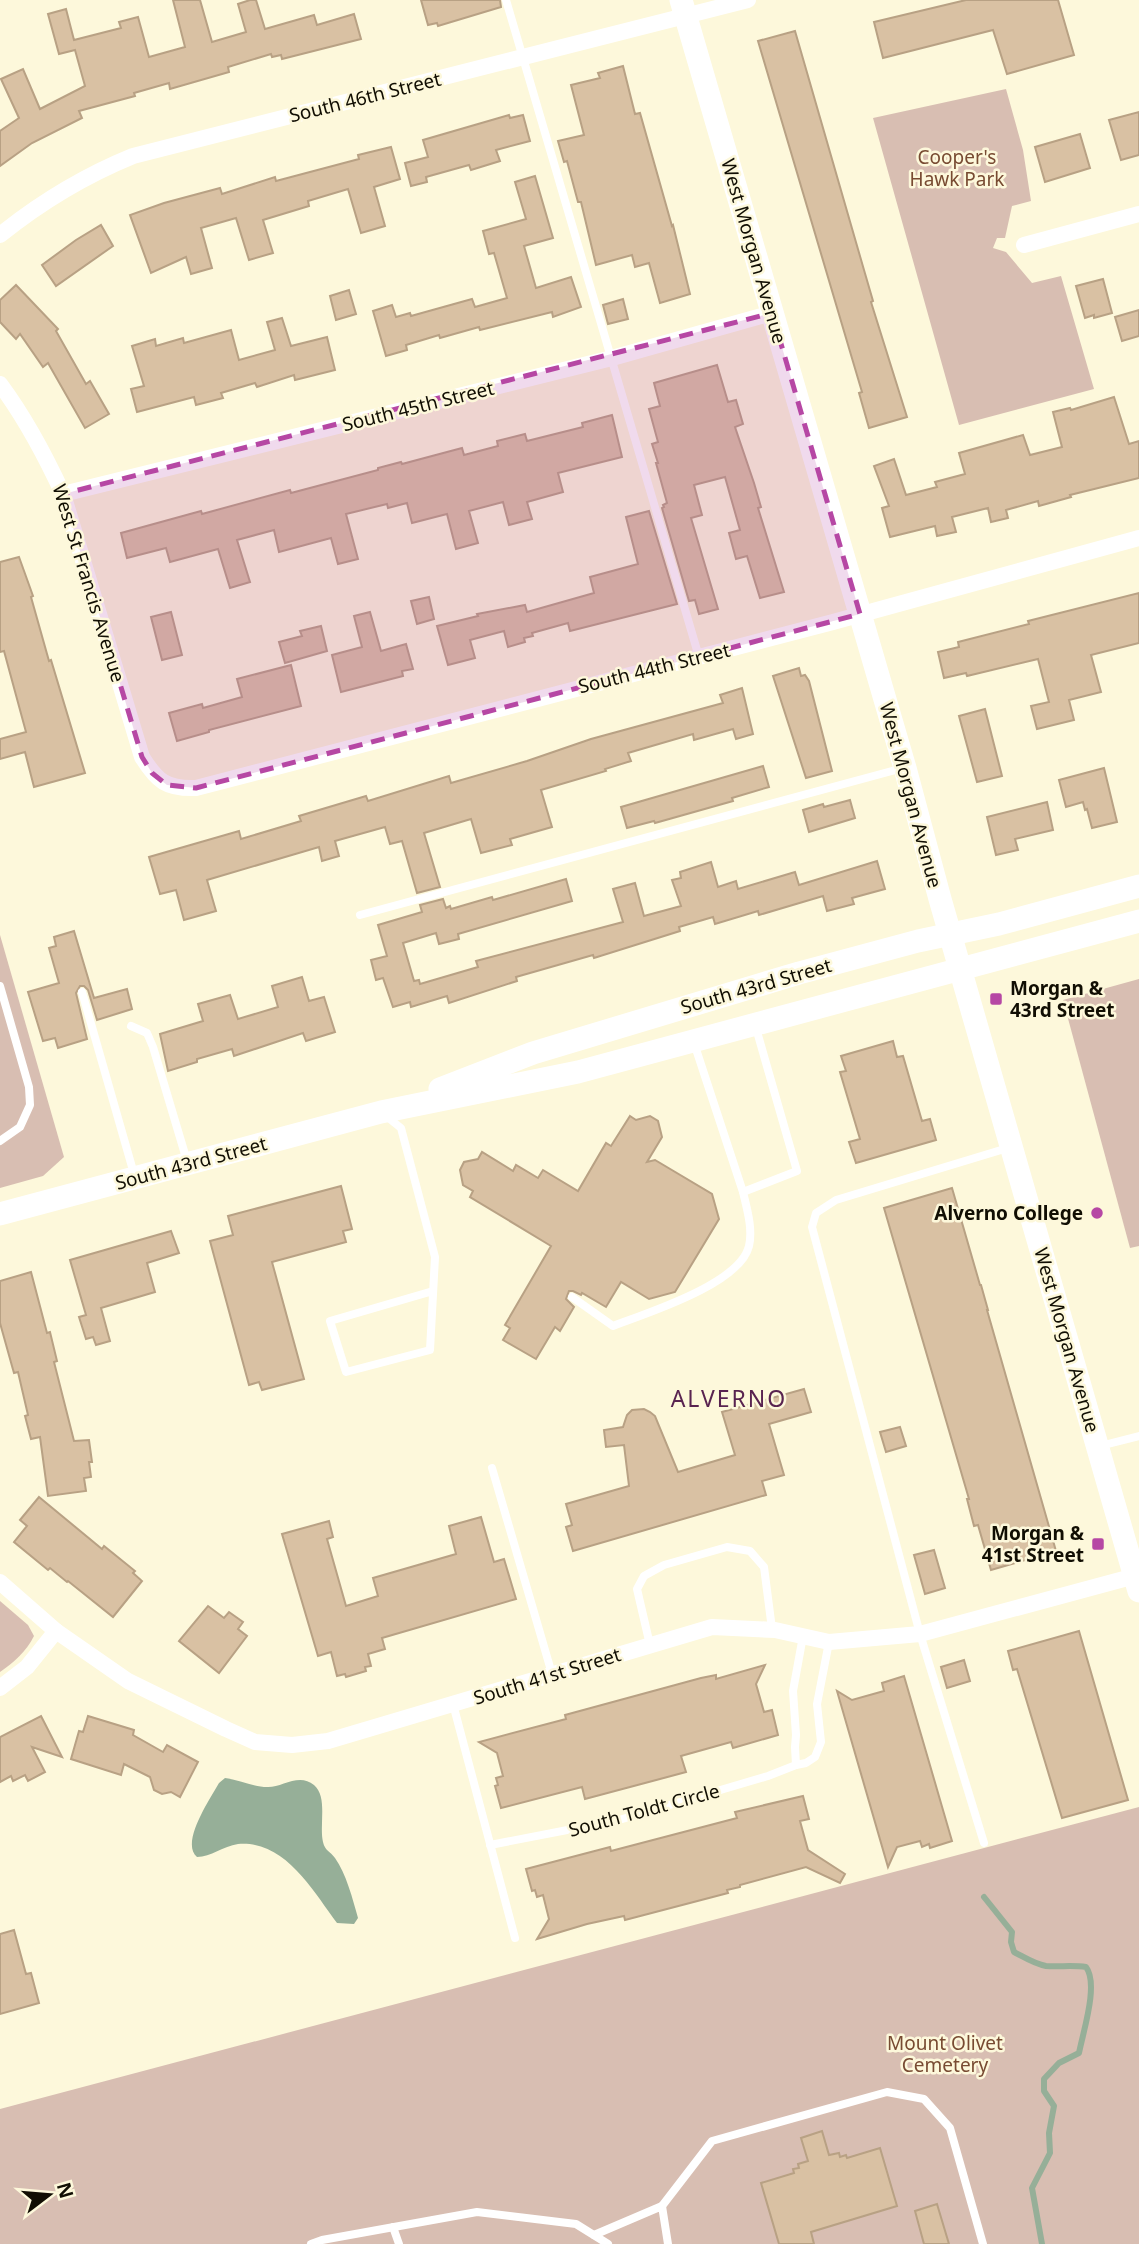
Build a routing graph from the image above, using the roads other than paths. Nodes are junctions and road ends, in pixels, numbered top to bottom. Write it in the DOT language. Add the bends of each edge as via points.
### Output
graph roads {
  1 [pos="506,0"];
  2 [pos="748,0"];
  3 [pos="683,8"];
  4 [pos="523,58"];
  5 [pos="1139,214"];
  6 [pos="0,235"];
  7 [pos="1024,245"];
  8 [pos="772,313"];
  9 [pos="612,358"];
  10 [pos="0,384"];
  11 [pos="63,494"];
  12 [pos="1139,538"];
  13 [pos="860,614"];
  14 [pos="699,657"];
  15 [pos="905,768"];
  16 [pos="167,785"];
  17 [pos="1139,886"];
  18 [pos="360,915"];
  19 [pos="1139,921"];
  20 [pos="950,934"];
  21 [pos="961,970"];
  22 [pos="799,973"];
  23 [pos="0,986"];
  24 [pos="82,992"];
  25 [pos="809,1010"];
  26 [pos="755,1025"];
  27 [pos="131,1026"];
  28 [pos="693,1041"];
  29 [pos="381,1112"];
  30 [pos="0,1141"];
  31 [pos="1011,1146"];
  32 [pos="188,1164"];
  33 [pos="135,1178"];
  34 [pos="743,1192"];
  35 [pos="0,1214"];
  36 [pos="433,1291"];
  37 [pos="572,1297"];
  38 [pos="1139,1436"];
  39 [pos="1098,1447"];
  40 [pos="492,1468"];
  41 [pos="0,1582"];
  42 [pos="1137,1584"];
  43 [pos="772,1629"];
  44 [pos="56,1631"];
  45 [pos="920,1634"];
  46 [pos="803,1636"];
  47 [pos="829,1642"];
  48 [pos="650,1645"];
  49 [pos="552,1674"];
  50 [pos="0,1688"];
  51 [pos="453,1704"];
  52 [pos="796,1765"];
  53 [pos="984,1843"];
  54 [pos="490,1845"];
  55 [pos="515,1938"];
  56 [pos="662,2206"];
  57 [pos="393,2227"];
  58 [pos="594,2235"];
  59 [pos="311,2244"];
  60 [pos="399,2244"];
  61 [pos="608,2244"];
  62 [pos="668,2244"];
  63 [pos="983,2244"];
  1 -- 4 [label="lane"];
  2 -- 3 [label="street, South 46th Street"];
  3 -- 4 [label="street, South 46th Street"];
  3 -- 8 [label="main road, West Morgan Avenue"];
  4 -- 6 [label="street, South 46th Street" via="133,156 61,191"];
  4 -- 9 [label="lane"];
  5 -- 7 [label="street"];
  8 -- 9 [label="street, South 45th Street"];
  8 -- 13 [label="main road, West Morgan Avenue"];
  9 -- 11 [label="street, South 45th Street"];
  9 -- 14 [label="lane"];
  10 -- 11 [label="street, West St Francis Avenue" via="23,415"];
  11 -- 16 [label="street, West St Francis Avenue" via="142,757"];
  12 -- 13 [label="street, South 44th Street"];
  13 -- 14 [label="street, South 44th Street"];
  13 -- 15 [label="main road, West Morgan Avenue"];
  14 -- 16 [label="street, South 44th Street" via="196,788"];
  15 -- 18 [label="lane"];
  15 -- 20 [label="main road, West Morgan Avenue"];
  17 -- 20 [label="main road, South 43rd Street"];
  19 -- 21 [label="main road, South 43rd Street"];
  20 -- 21 [label="main road, West Morgan Avenue"];
  20 -- 22 [label="main road, South 43rd Street"];
  21 -- 25 [label="main road, South 43rd Street"];
  21 -- 31 [label="main road, West Morgan Avenue"];
  22 -- 25 [label="main road"];
  22 -- 29 [label="main road, South 43rd Street" via="533,1053"];
  23 -- 30 [label="lane" via="30,1105 20,1127"];
  24 -- 33 [label="lane"];
  25 -- 26 [label="main road, South 43rd Street"];
  26 -- 28 [label="main road, South 43rd Street"];
  26 -- 34 [label="lane" via="797,1171"];
  27 -- 32 [label="lane" via="147,1033 153,1047"];
  28 -- 29 [label="main road, South 43rd Street" via="541,1080"];
  28 -- 34 [label="lane"];
  29 -- 32 [label="main road, South 43rd Street"];
  29 -- 36 [label="lane" via="401,1128 435,1256"];
  31 -- 39 [label="main road, West Morgan Avenue"];
  31 -- 45 [label="lane" via="836,1199 816,1213 811,1227"];
  32 -- 33 [label="main road, South 43rd Street"];
  33 -- 35 [label="main road, South 43rd Street"];
  34 -- 37 [label="lane" via="750,1219 749,1246 738,1266 718,1280 613,1326"];
  36 -- 36 [label="lane" via="429,1350 346,1372 330,1321"];
  38 -- 39 [label="lane"];
  39 -- 42 [label="main road, West Morgan Avenue"];
  40 -- 49 [label="lane"];
  41 -- 44 [label="street, South 41st Street"];
  42 -- 45 [label="street, South 41st Street"];
  43 -- 46 [label="street, South 41st Street"];
  43 -- 48 [label="street, South 41st Street" via="712,1627"];
  43 -- 48 [label="lane" via="764,1567 750,1551 727,1547 664,1565 644,1576 637,1589"];
  44 -- 50 [label="street" via="27,1667"];
  44 -- 51 [label="street, South 41st Street" via="128,1681 255,1742 292,1745 328,1741"];
  45 -- 47 [label="street, South 41st Street"];
  45 -- 53 [label="lane"];
  46 -- 47 [label="street, South 41st Street"];
  46 -- 52 [label="lane" via="793,1691"];
  47 -- 52 [label="lane, South Toldt Circle" via="817,1704 821,1742 815,1757"];
  48 -- 49 [label="street, South 41st Street"];
  49 -- 51 [label="street, South 41st Street"];
  51 -- 54 [label="lane"];
  52 -- 54 [label="lane, South Toldt Circle" via="618,1820"];
  54 -- 55 [label="lane"];
  56 -- 58 [label="lane"];
  56 -- 62 [label="lane"];
  56 -- 63 [label="lane" via="712,2141 887,2092 924,2099 950,2128"];
  57 -- 58 [label="lane" via="477,2211 576,2224"];
  57 -- 59 [label="lane"];
  57 -- 60 [label="lane"];
  58 -- 61 [label="lane"];
}
